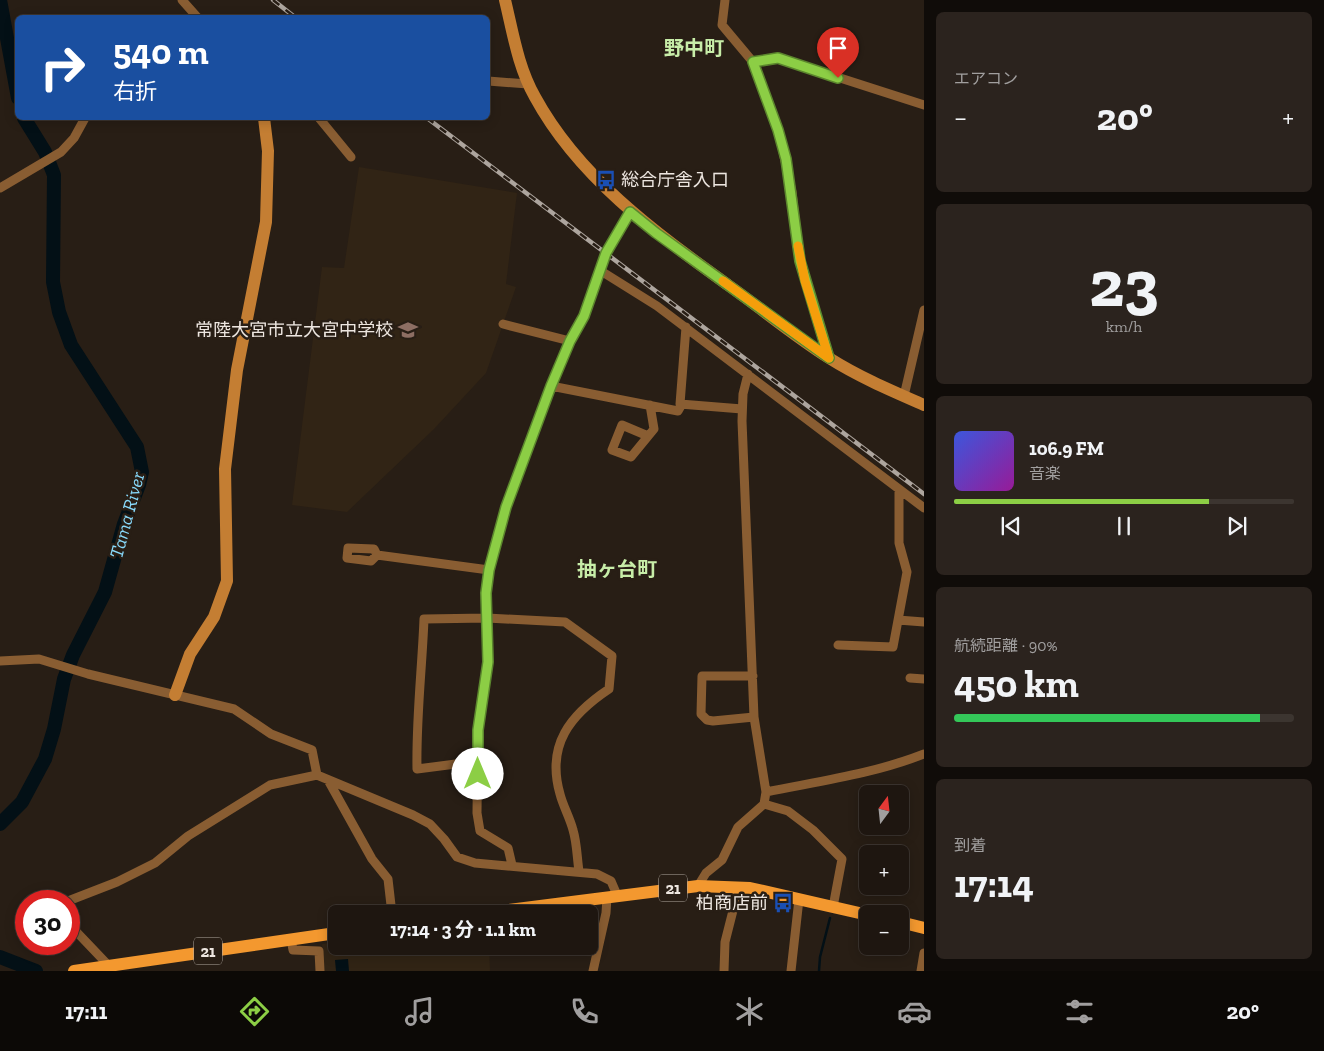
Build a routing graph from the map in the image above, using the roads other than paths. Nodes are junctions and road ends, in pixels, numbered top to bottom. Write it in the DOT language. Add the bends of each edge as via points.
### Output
graph roads {
  1 [pos="182,0"];
  2 [pos="505,0"];
  3 [pos="725,0"];
  4 [pos="195,15"];
  5 [pos="753,62"];
  6 [pos="490,81"];
  7 [pos="528,84"];
  8 [pos="924,105"];
  9 [pos="85,120"];
  10 [pos="264,120"];
  11 [pos="321,120"];
  12 [pos="351,157"];
  13 [pos="0,188"];
  14 [pos="630,212"];
  15 [pos="601,271"];
  16 [pos="924,310"];
  17 [pos="502,324"];
  18 [pos="686,327"];
  19 [pos="570,341"];
  20 [pos="829,358"];
  21 [pos="748,374"];
  22 [pos="551,386"];
  23 [pos="904,396"];
  24 [pos="682,404"];
  25 [pos="924,404"];
  26 [pos="650,406"];
  27 [pos="742,409"];
  28 [pos="648,436"];
  29 [pos="900,490"];
  30 [pos="924,508"];
  31 [pos="377,555"];
  32 [pos="489,570"];
  33 [pos="487,618"];
  34 [pos="898,620"];
  35 [pos="924,622"];
  36 [pos="838,645"];
  37 [pos="0,661"];
  38 [pos="753,676"];
  39 [pos="910,678"];
  40 [pos="924,678"];
  41 [pos="174,695"];
  42 [pos="754,716"];
  43 [pos="924,754"];
  44 [pos="478,761"];
  45 [pos="317,775"];
  46 [pos="328,780"];
  47 [pos="766,792"];
  48 [pos="764,804"];
  49 [pos="512,865"];
  50 [pos="579,872"];
  51 [pos="698,886"];
  52 [pos="738,887"];
  53 [pos="80,896"];
  54 [pos="612,896"];
  55 [pos="799,899"];
  56 [pos="391,905"];
  57 [pos="544,905"];
  58 [pos="833,907"];
  59 [pos="859,913"];
  60 [pos="909,924"];
  61 [pos="924,928"];
  62 [pos="80,934"];
  63 [pos="328,934"];
  64 [pos="291,939"];
  65 [pos="924,953"];
  66 [pos="116,967"];
  67 [pos="77,970"];
  68 [pos="320,971"];
  69 [pos="593,971"];
  70 [pos="724,971"];
  71 [pos="791,971"];
  72 [pos="921,971"];
  1 -- 4 [label="street"];
  2 -- 7 [label="street"];
  3 -- 5 [label="street" via="722,25"];
  5 -- 8 [label="street" via="778,58"];
  5 -- 20 [label="street" via="786,159 800,261"];
  6 -- 7 [label="street"];
  7 -- 14 [label="street" via="560,135"];
  9 -- 13 [label="street" via="62,152"];
  10 -- 41 [label="street" via="268,151 266,222 237,370 225,469 227,581 214,617 190,654"];
  11 -- 12 [label="street"];
  14 -- 15 [label="street" via="606,253"];
  14 -- 20 [label="street"];
  15 -- 18 [label="street"];
  15 -- 19 [label="street" via="584,316"];
  16 -- 23 [label="street"];
  17 -- 19 [label="street"];
  18 -- 21 [label="street"];
  18 -- 24 [label="street"];
  19 -- 22 [label="street"];
  20 -- 23 [label="street"];
  21 -- 27 [label="street"];
  21 -- 29 [label="street"];
  22 -- 26 [label="street"];
  22 -- 32 [label="street" via="506,507"];
  23 -- 25 [label="street"];
  24 -- 26 [label="street" via="678,411"];
  24 -- 27 [label="street"];
  26 -- 28 [label="street" via="654,429"];
  27 -- 38 [label="street"];
  29 -- 30 [label="street"];
  29 -- 34 [label="street" via="899,543 906,572"];
  31 -- 32 [label="street"];
  32 -- 33 [label="street"];
  33 -- 44 [label="street" via="488,662 478,730"];
  33 -- 44 [label="street" via="424,619 416,726 418,769"];
  33 -- 50 [label="street" via="565,622 612,656 609,689 586,704 571,720 559,747 555,768 573,830"];
  34 -- 35 [label="street"];
  34 -- 36 [label="street" via="893,647"];
  37 -- 41 [label="street" via="39,659"];
  38 -- 42 [label="street"];
  38 -- 42 [label="street" via="702,676 701,714 713,721"];
  39 -- 40 [label="street"];
  41 -- 45 [label="street" via="234,709 271,734 312,750"];
  42 -- 47 [label="street"];
  43 -- 47 [label="street" via="867,772"];
  44 -- 49 [label="street" via="480,831 508,848"];
  45 -- 46 [label="street"];
  45 -- 53 [label="street" via="270,785 188,836 155,863"];
  46 -- 49 [label="street" via="430,824 457,857 475,863"];
  46 -- 56 [label="street" via="372,859 388,879"];
  47 -- 48 [label="street"];
  48 -- 51 [label="street" via="738,827 722,860 706,872"];
  48 -- 58 [label="street" via="788,811 842,859"];
  49 -- 50 [label="street"];
  50 -- 54 [label="street" via="605,876 614,886"];
  51 -- 52 [label="main road, 21"];
  51 -- 54 [label="main road, 21"];
  52 -- 55 [label="main road, 21"];
  52 -- 70 [label="street" via="725,942"];
  54 -- 57 [label="main road, 21"];
  54 -- 69 [label="street"];
  55 -- 58 [label="main road, 21"];
  55 -- 71 [label="street"];
  58 -- 59 [label="main road, 21"];
  60 -- 61 [label="main road"];
  62 -- 66 [label="street"];
  63 -- 64 [label="main road, 21"];
  64 -- 66 [label="main road, 21"];
  64 -- 68 [label="street" via="293,950 319,951"];
  65 -- 72 [label="street"];
  66 -- 67 [label="main road, 21"];
}
